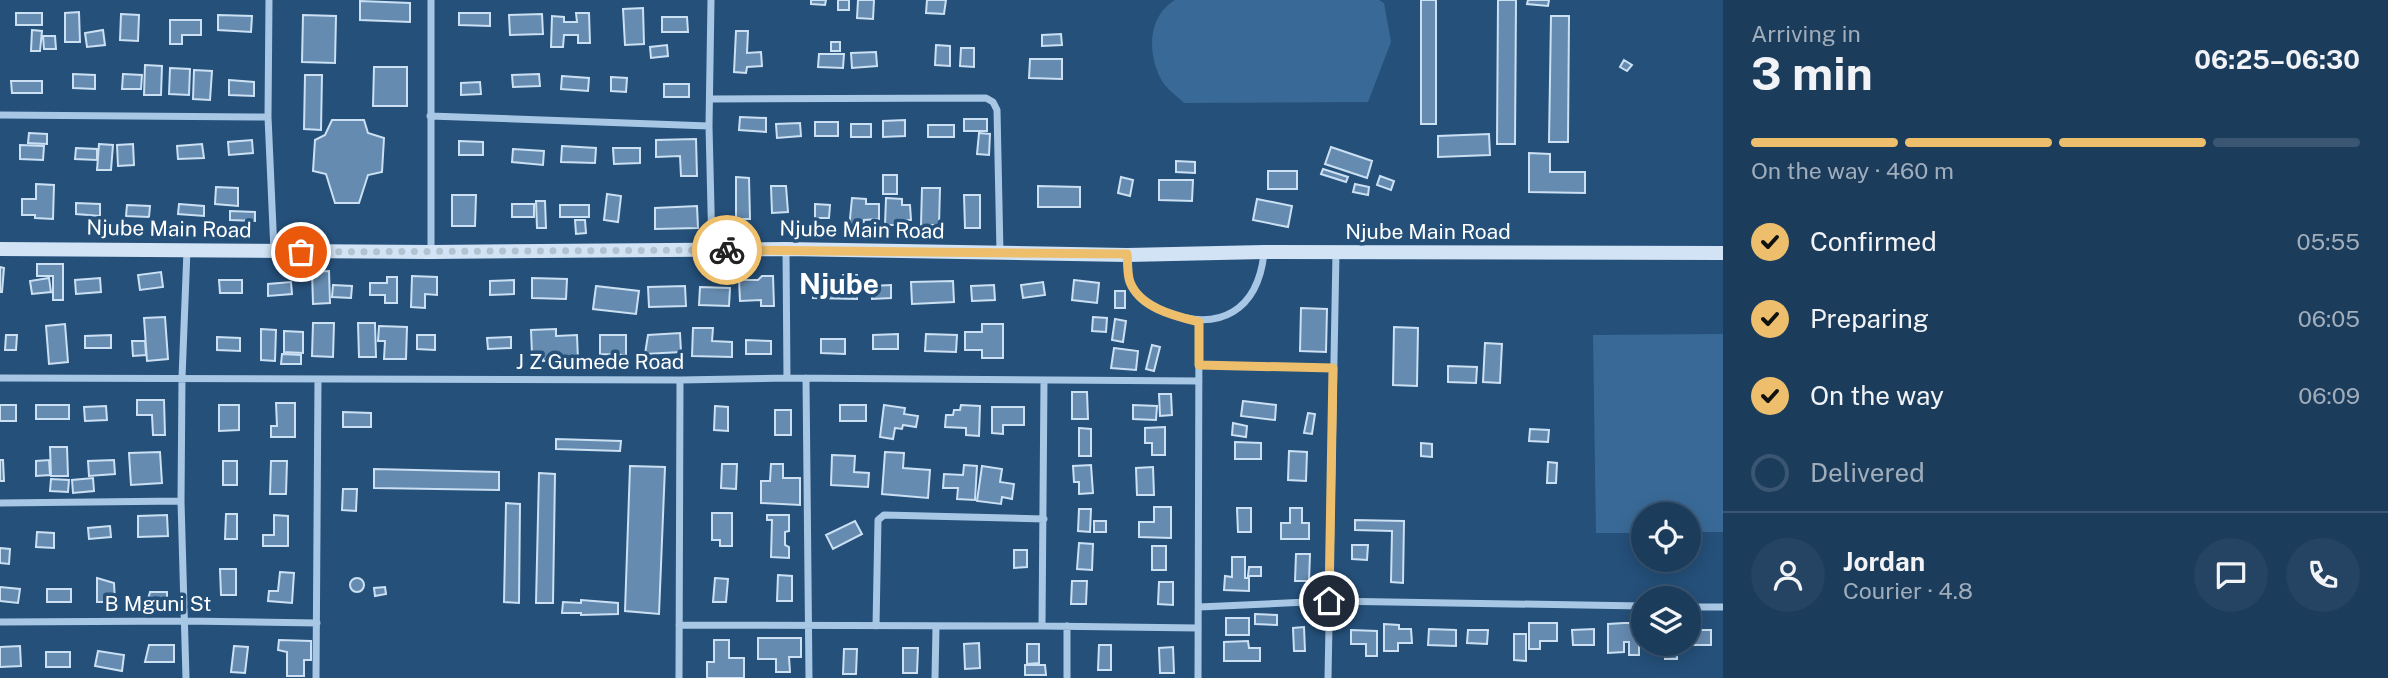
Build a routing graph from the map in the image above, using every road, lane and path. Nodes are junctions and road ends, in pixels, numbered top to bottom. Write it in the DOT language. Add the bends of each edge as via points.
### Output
graph roads {
  1 [pos="269,0"];
  2 [pos="430,0"];
  3 [pos="711,0"];
  4 [pos="710,99"];
  5 [pos="0,115"];
  6 [pos="430,116"];
  7 [pos="268,117"];
  8 [pos="709,126"];
  9 [pos="0,249"];
  10 [pos="786,249"];
  11 [pos="187,250"];
  12 [pos="274,251"];
  13 [pos="712,251"];
  14 [pos="1264,252"];
  15 [pos="431,253"];
  16 [pos="1000,253"];
  17 [pos="1336,253"];
  18 [pos="1723,253"];
  19 [pos="1127,254"];
  20 [pos="1199,322"];
  21 [pos="1199,365"];
  22 [pos="1333,368"];
  23 [pos="787,377"];
  24 [pos="0,378"];
  25 [pos="806,378"];
  26 [pos="182,379"];
  27 [pos="318,379"];
  28 [pos="680,380"];
  29 [pos="1044,380"];
  30 [pos="1199,381"];
  31 [pos="181,501"];
  32 [pos="0,503"];
  33 [pos="1044,519"];
  34 [pos="1329,601"];
  35 [pos="1631,606"];
  36 [pos="1199,607"];
  37 [pos="1701,607"];
  38 [pos="1723,607"];
  39 [pos="185,621"];
  40 [pos="0,622"];
  41 [pos="317,623"];
  42 [pos="679,625"];
  43 [pos="809,625"];
  44 [pos="876,626"];
  45 [pos="1042,626"];
  46 [pos="1067,626"];
  47 [pos="936,627"];
  48 [pos="1198,628"];
  49 [pos="186,678"];
  50 [pos="316,678"];
  51 [pos="679,678"];
  52 [pos="809,678"];
  53 [pos="935,678"];
  54 [pos="1067,678"];
  55 [pos="1198,678"];
  56 [pos="1328,678"];
  1 -- 7 [label="street"];
  2 -- 6 [label="street"];
  3 -- 4 [label="street"];
  4 -- 8 [label="street"];
  4 -- 16 [label="street" via="986,98 997,110"];
  5 -- 7 [label="street"];
  6 -- 8 [label="street"];
  6 -- 15 [label="street"];
  7 -- 12 [label="street"];
  8 -- 13 [label="street"];
  9 -- 11 [label="street, Njube Main Road"];
  10 -- 13 [label="street, Njube Main Road"];
  10 -- 16 [label="street, Njube Main Road"];
  10 -- 23 [label="street"];
  11 -- 12 [label="street, Njube Main Road"];
  11 -- 26 [label="street"];
  12 -- 15 [label="street, Njube Main Road"];
  13 -- 15 [label="street, Njube Main Road"];
  14 -- 17 [label="street, Njube Main Road"];
  14 -- 19 [label="street, Njube Main Road"];
  14 -- 20 [label="street" via="1262,271 1242,306 1220,318"];
  16 -- 19 [label="street, Njube Main Road"];
  17 -- 18 [label="street, Njube Main Road"];
  17 -- 22 [label="street"];
  19 -- 20 [label="street" via="1129,280 1137,293 1155,308"];
  20 -- 21 [label="street"];
  21 -- 22 [label="street"];
  21 -- 30 [label="street"];
  22 -- 34 [label="street"];
  23 -- 25 [label="street, J Z Gumede Road"];
  23 -- 28 [label="street, J Z Gumede Road"];
  24 -- 26 [label="street, J Z Gumede Road"];
  25 -- 29 [label="street, J Z Gumede Road"];
  25 -- 43 [label="street"];
  26 -- 27 [label="street, J Z Gumede Road"];
  26 -- 31 [label="street"];
  27 -- 28 [label="street, J Z Gumede Road"];
  27 -- 41 [label="street"];
  28 -- 42 [label="street"];
  29 -- 30 [label="street, J Z Gumede Road"];
  29 -- 33 [label="street"];
  30 -- 36 [label="street"];
  31 -- 32 [label="street"];
  31 -- 39 [label="street"];
  33 -- 44 [label="street" via="884,515 878,520"];
  33 -- 45 [label="street"];
  34 -- 35 [label="street"];
  34 -- 36 [label="street"];
  34 -- 56 [label="street"];
  36 -- 48 [label="street"];
  37 -- 38 [label="street"];
  39 -- 40 [label="street, B Mguni St"];
  39 -- 41 [label="street, B Mguni St"];
  39 -- 49 [label="street"];
  41 -- 50 [label="street"];
  42 -- 43 [label="street"];
  42 -- 51 [label="street"];
  43 -- 44 [label="street"];
  43 -- 52 [label="street"];
  44 -- 47 [label="street"];
  45 -- 46 [label="street"];
  45 -- 47 [label="street"];
  46 -- 48 [label="street"];
  46 -- 54 [label="street"];
  47 -- 53 [label="street"];
  48 -- 55 [label="street"];
}
